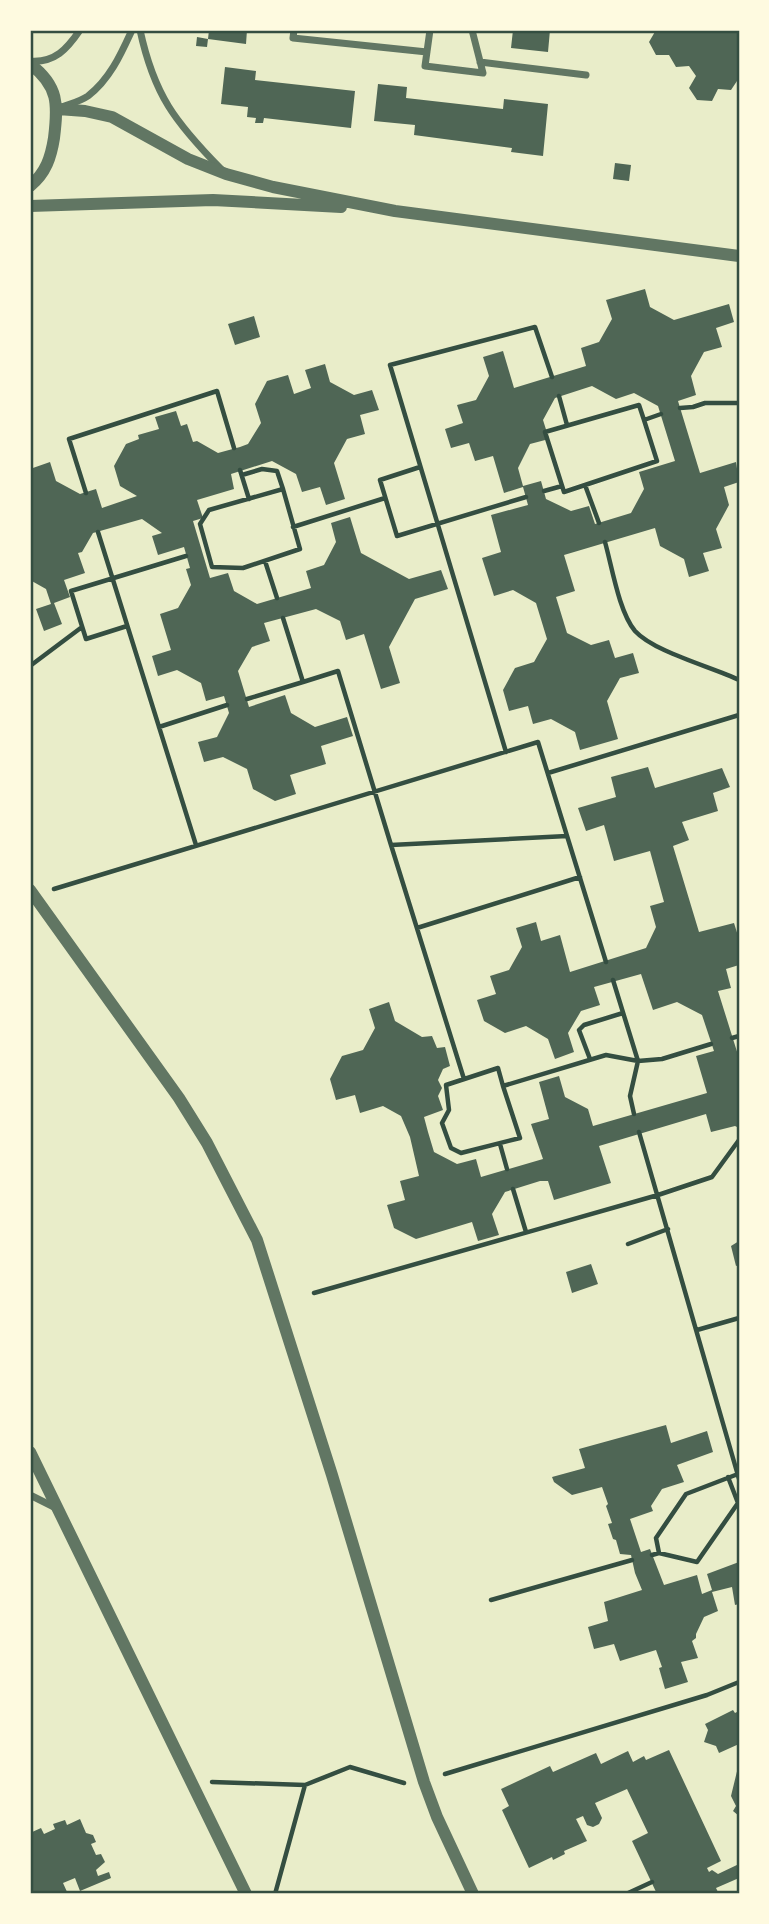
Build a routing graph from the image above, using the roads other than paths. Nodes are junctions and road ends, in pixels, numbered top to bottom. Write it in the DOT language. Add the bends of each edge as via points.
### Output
graph roads {
  1 [pos="80,30"];
  2 [pos="132,30"];
  3 [pos="140,30"];
  4 [pos="294,30"];
  5 [pos="430,30"];
  6 [pos="472,30"];
  7 [pos="427,52"];
  8 [pos="480,62"];
  9 [pos="30,63"];
  10 [pos="586,75"];
  11 [pos="58,109"];
  12 [pos="226,174"];
  13 [pos="30,186"];
  14 [pos="30,206"];
  15 [pos="395,211"];
  16 [pos="739,256"];
  17 [pos="31,892"];
  18 [pos="30,1452"];
  19 [pos="30,1495"];
  20 [pos="56,1508"];
  21 [pos="246,1894"];
  22 [pos="473,1894"];
  1 -- 9 [label="street" via="61,54"];
  2 -- 11 [label="street" via="111,72 87,96"];
  3 -- 12 [label="street" via="160,94 184,131"];
  4 -- 7 [label="street" via="293,38"];
  5 -- 7 [label="street"];
  6 -- 8 [label="street"];
  7 -- 8 [label="street" via="425,66 483,73"];
  8 -- 10 [label="street"];
  9 -- 11 [label="street" via="48,82"];
  11 -- 12 [label="street" via="113,117 188,159"];
  11 -- 13 [label="street" via="51,155"];
  12 -- 15 [label="street"];
  14 -- 15 [label="street" via="213,200"];
  15 -- 16 [label="street"];
  17 -- 22 [label="street" via="179,1098 257,1240 424,1782"];
  18 -- 20 [label="street"];
  19 -- 20 [label="street"];
  20 -- 21 [label="street"];
}
